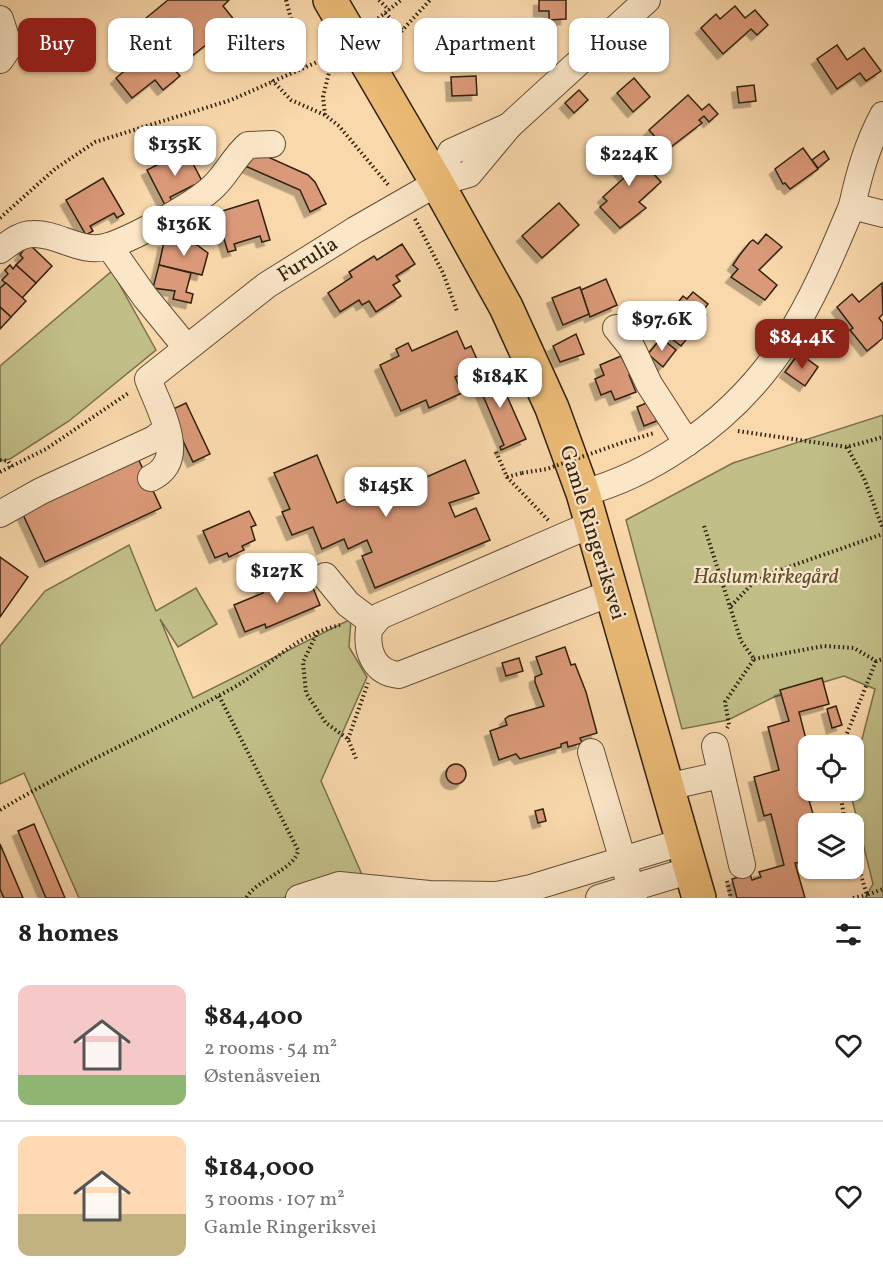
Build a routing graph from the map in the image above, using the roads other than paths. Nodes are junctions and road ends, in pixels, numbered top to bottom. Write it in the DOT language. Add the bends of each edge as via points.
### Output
graph roads {
  1 [pos="330,0"];
  2 [pos="647,0"];
  3 [pos="0,19"];
  4 [pos="0,60"];
  5 [pos="883,115"];
  6 [pos="272,144"];
  7 [pos="437,183"];
  8 [pos="852,207"];
  9 [pos="883,214"];
  10 [pos="109,246"];
  11 [pos="0,250"];
  12 [pos="616,328"];
  13 [pos="186,347"];
  14 [pos="166,430"];
  15 [pos="683,437"];
  16 [pos="151,478"];
  17 [pos="583,493"];
  18 [pos="0,514"];
  19 [pos="579,530"];
  20 [pos="325,576"];
  21 [pos="611,593"];
  22 [pos="370,625"];
  23 [pos="715,746"];
  24 [pos="591,752"];
  25 [pos="720,775"];
  26 [pos="667,787"];
  27 [pos="623,859"];
  28 [pos="742,865"];
  29 [pos="691,870"];
  30 [pos="633,893"];
  31 [pos="299,898"];
  32 [pos="599,898"];
  1 -- 7 [label="main road, Gamle Ringeriksvei"];
  2 -- 7 [label="street, Furulia" via="509,126 469,174"];
  3 -- 4 [label="street" via="9,47"];
  5 -- 8 [label="street" via="860,169"];
  6 -- 10 [label="street" via="248,145 229,171 194,202"];
  7 -- 13 [label="street, Furulia" via="267,285"];
  7 -- 17 [label="main road, Gamle Ringeriksvei" via="531,359"];
  8 -- 9 [label="street"];
  8 -- 15 [label="street" via="825,271 784,347 751,389 724,415"];
  10 -- 11 [label="street" via="80,247 32,234 20,236"];
  10 -- 13 [label="street"];
  12 -- 15 [label="street" via="633,348 649,384"];
  13 -- 14 [label="street, Furulia" via="148,379"];
  14 -- 16 [label="street" via="171,457 163,472"];
  14 -- 18 [label="street"];
  15 -- 17 [label="street" via="656,464 616,484"];
  17 -- 19 [label="main road, Gamle Ringeriksvei"];
  19 -- 21 [label="main road, Gamle Ringeriksvei"];
  19 -- 22 [label="street" via="380,616"];
  20 -- 22 [label="street"];
  21 -- 22 [label="street" via="399,675 387,674 376,666 368,646"];
  21 -- 26 [label="main road, Gamle Ringeriksvei"];
  23 -- 25 [label="street"];
  24 -- 27 [label="street"];
  25 -- 26 [label="street"];
  25 -- 28 [label="street"];
  26 -- 29 [label="main road, Gamle Ringeriksvei"];
  27 -- 29 [label="street"];
  27 -- 30 [label="street"];
  27 -- 31 [label="street" via="497,895 339,885"];
  29 -- 30 [label="street"];
  30 -- 32 [label="street"];
}
